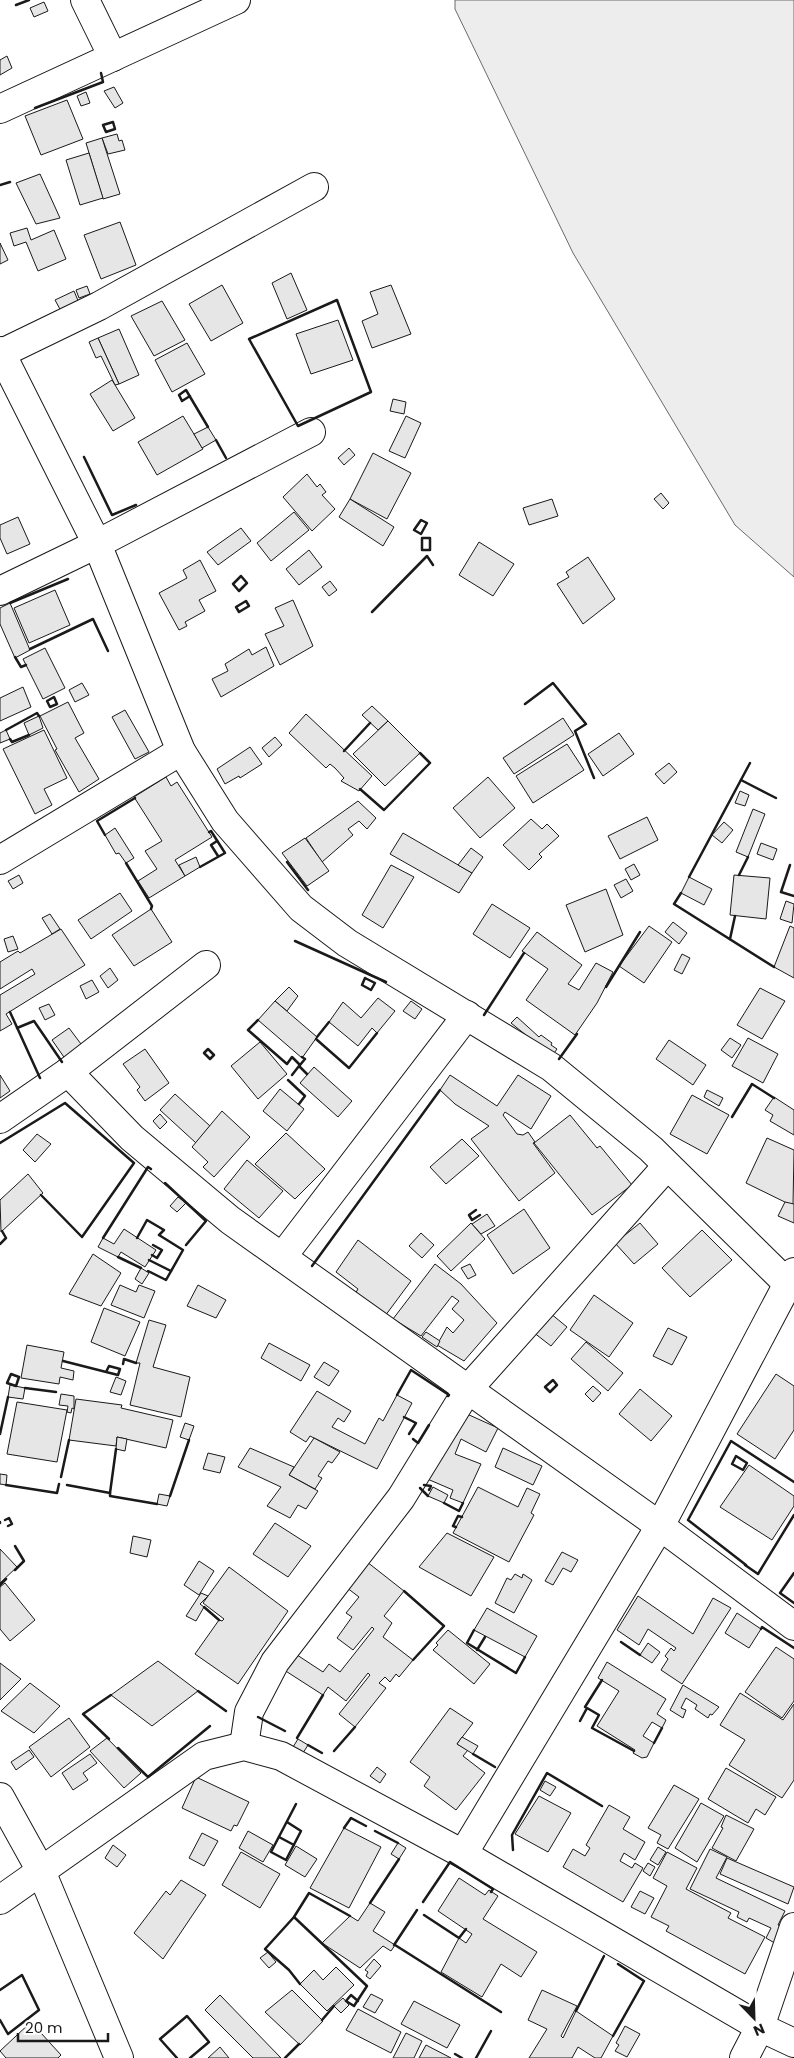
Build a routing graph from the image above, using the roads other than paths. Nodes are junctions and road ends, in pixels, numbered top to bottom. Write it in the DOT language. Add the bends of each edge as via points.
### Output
graph roads {
  1 [pos="85,0"];
  2 [pos="236,0"];
  3 [pos="113,58"];
  4 [pos="0,109"];
  5 [pos="314,187"];
  6 [pos="0,352"];
  7 [pos="311,432"];
  8 [pos="97,544"];
  9 [pos="0,591"];
  10 [pos="181,751"];
  11 [pos="0,860"];
  12 [pos="206,965"];
  13 [pos="467,1015"];
  14 [pos="68,1072"];
  15 [pos="0,1119"];
  16 [pos="667,1166"];
  17 [pos="282,1257"];
  18 [pos="791,1278"];
  19 [pos="468,1389"];
  20 [pos="660,1526"];
  21 [pos="794,1626"];
  22 [pos="244,1746"];
  23 [pos="0,1797"];
  24 [pos="463,1854"];
  25 [pos="41,1870"];
  26 [pos="0,1900"];
  27 [pos="794,1927"];
  28 [pos="760,2027"];
  29 [pos="794,2043"];
  30 [pos="119,2058"];
  31 [pos="744,2058"];
  1 -- 3 [label="street"];
  2 -- 3 [label="street"];
  3 -- 4 [label="street"];
  5 -- 6 [label="street" via="108,302"];
  6 -- 8 [label="street"];
  7 -- 8 [label="street"];
  8 -- 9 [label="street"];
  8 -- 10 [label="street"];
  10 -- 11 [label="street"];
  10 -- 13 [label="street" via="225,821 301,908 347,943"];
  12 -- 14 [label="street"];
  13 -- 16 [label="street" via="551,1067 651,1149"];
  13 -- 17 [label="street"];
  14 -- 15 [label="street"];
  14 -- 17 [label="street" via="132,1138 230,1220"];
  16 -- 18 [label="street"];
  16 -- 19 [label="street"];
  17 -- 19 [label="street"];
  18 -- 20 [label="street"];
  19 -- 20 [label="street"];
  19 -- 22 [label="street" via="401,1498 275,1662 249,1712"];
  20 -- 21 [label="street"];
  20 -- 24 [label="street"];
  22 -- 24 [label="street" via="281,1756"];
  22 -- 25 [label="street" via="204,1756"];
  23 -- 25 [label="street"];
  24 -- 28 [label="street"];
  25 -- 26 [label="street"];
  25 -- 30 [label="street"];
  27 -- 28 [label="street"];
  28 -- 29 [label="street"];
  28 -- 31 [label="street"];
}
